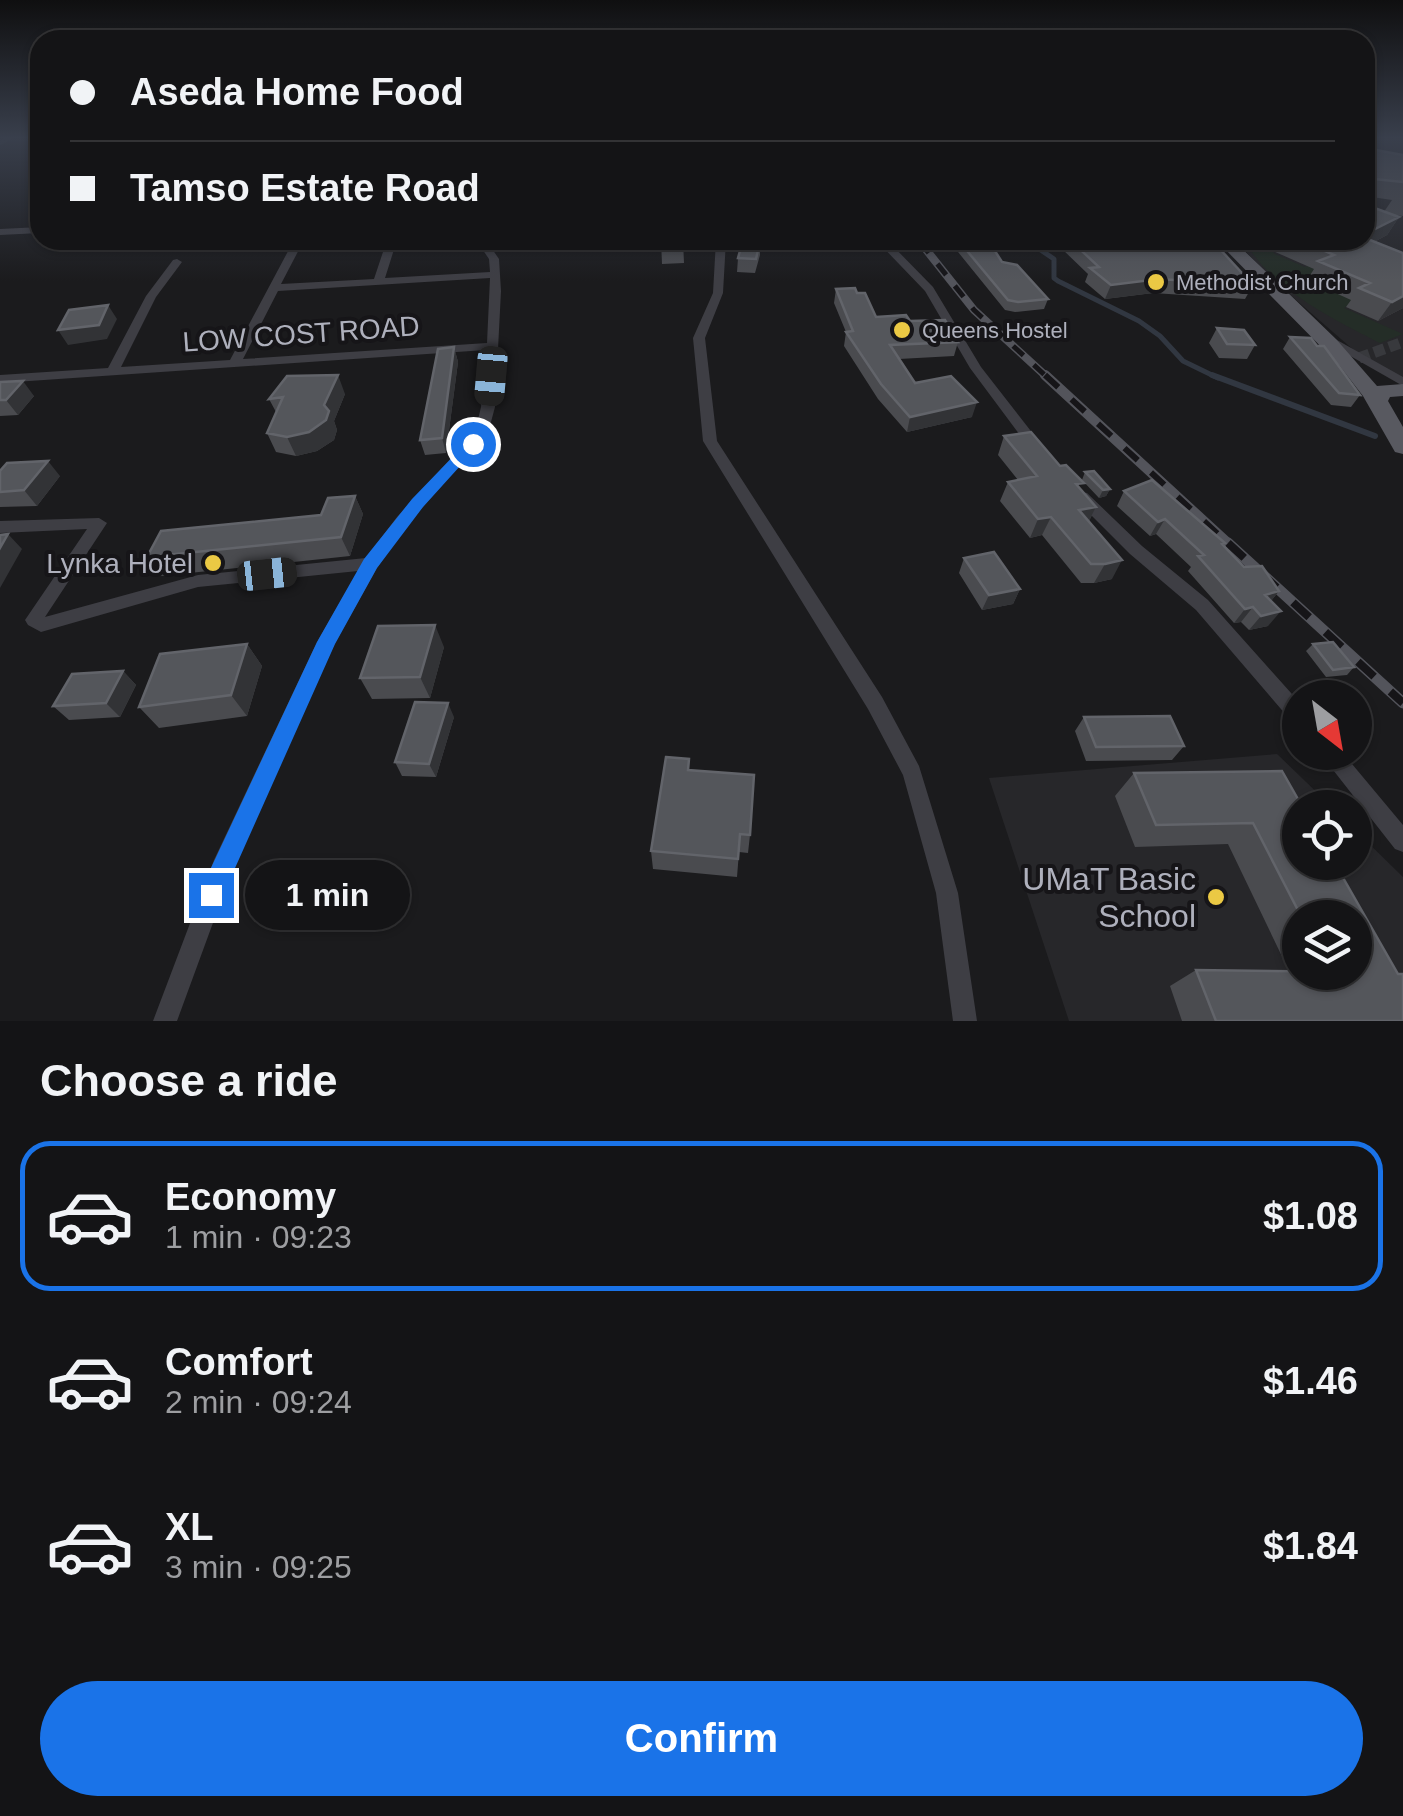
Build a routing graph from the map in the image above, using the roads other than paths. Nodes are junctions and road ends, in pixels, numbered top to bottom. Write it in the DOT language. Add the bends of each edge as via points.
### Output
graph roads {
  1 [pos="30,230"];
  2 [pos="0,232"];
  3 [pos="293,250"];
  4 [pos="389,250"];
  5 [pos="488,250"];
  6 [pos="720,250"];
  7 [pos="890,250"];
  8 [pos="1232,250"];
  9 [pos="176,262"];
  10 [pos="495,275"];
  11 [pos="379,280"];
  12 [pos="276,288"];
  13 [pos="1322,336"];
  14 [pos="494,346"];
  15 [pos="234,364"];
  16 [pos="112,372"];
  17 [pos="0,379"];
  18 [pos="1403,386"];
  19 [pos="1377,401"];
  20 [pos="1403,447"];
  21 [pos="1049,462"];
  22 [pos="1074,489"];
  23 [pos="0,527"];
  24 [pos="370,564"];
  25 [pos="1282,696"];
  26 [pos="1345,770"];
  27 [pos="1403,841"];
  28 [pos="165,1021"];
  29 [pos="964,1021"];
  1 -- 2 [label="street"];
  3 -- 12 [label="street"];
  4 -- 11 [label="street"];
  5 -- 10 [label="street"];
  6 -- 29 [label="street" via="718,293 699,338 710,441 912,773 947,893"];
  7 -- 21 [label="street" via="929,289 976,368"];
  8 -- 13 [label="main road"];
  9 -- 16 [label="street"];
  10 -- 11 [label="street"];
  10 -- 14 [label="street"];
  11 -- 12 [label="street"];
  12 -- 15 [label="street"];
  13 -- 18 [label="street"];
  13 -- 19 [label="main road"];
  14 -- 15 [label="street, LOW COST ROAD"];
  14 -- 24 [label="street" via="480,433"];
  15 -- 16 [label="street, LOW COST ROAD"];
  16 -- 17 [label="street, LOW COST ROAD"];
  18 -- 19 [label="main road" via="1384,391"];
  19 -- 20 [label="main road"];
  22 -- 25 [label="street" via="1202,605"];
  23 -- 24 [label="street" via="99,523 34,620 41,626 198,581"];
  24 -- 28 [label="street" via="248,809"];
  26 -- 27 [label="street"];
}
